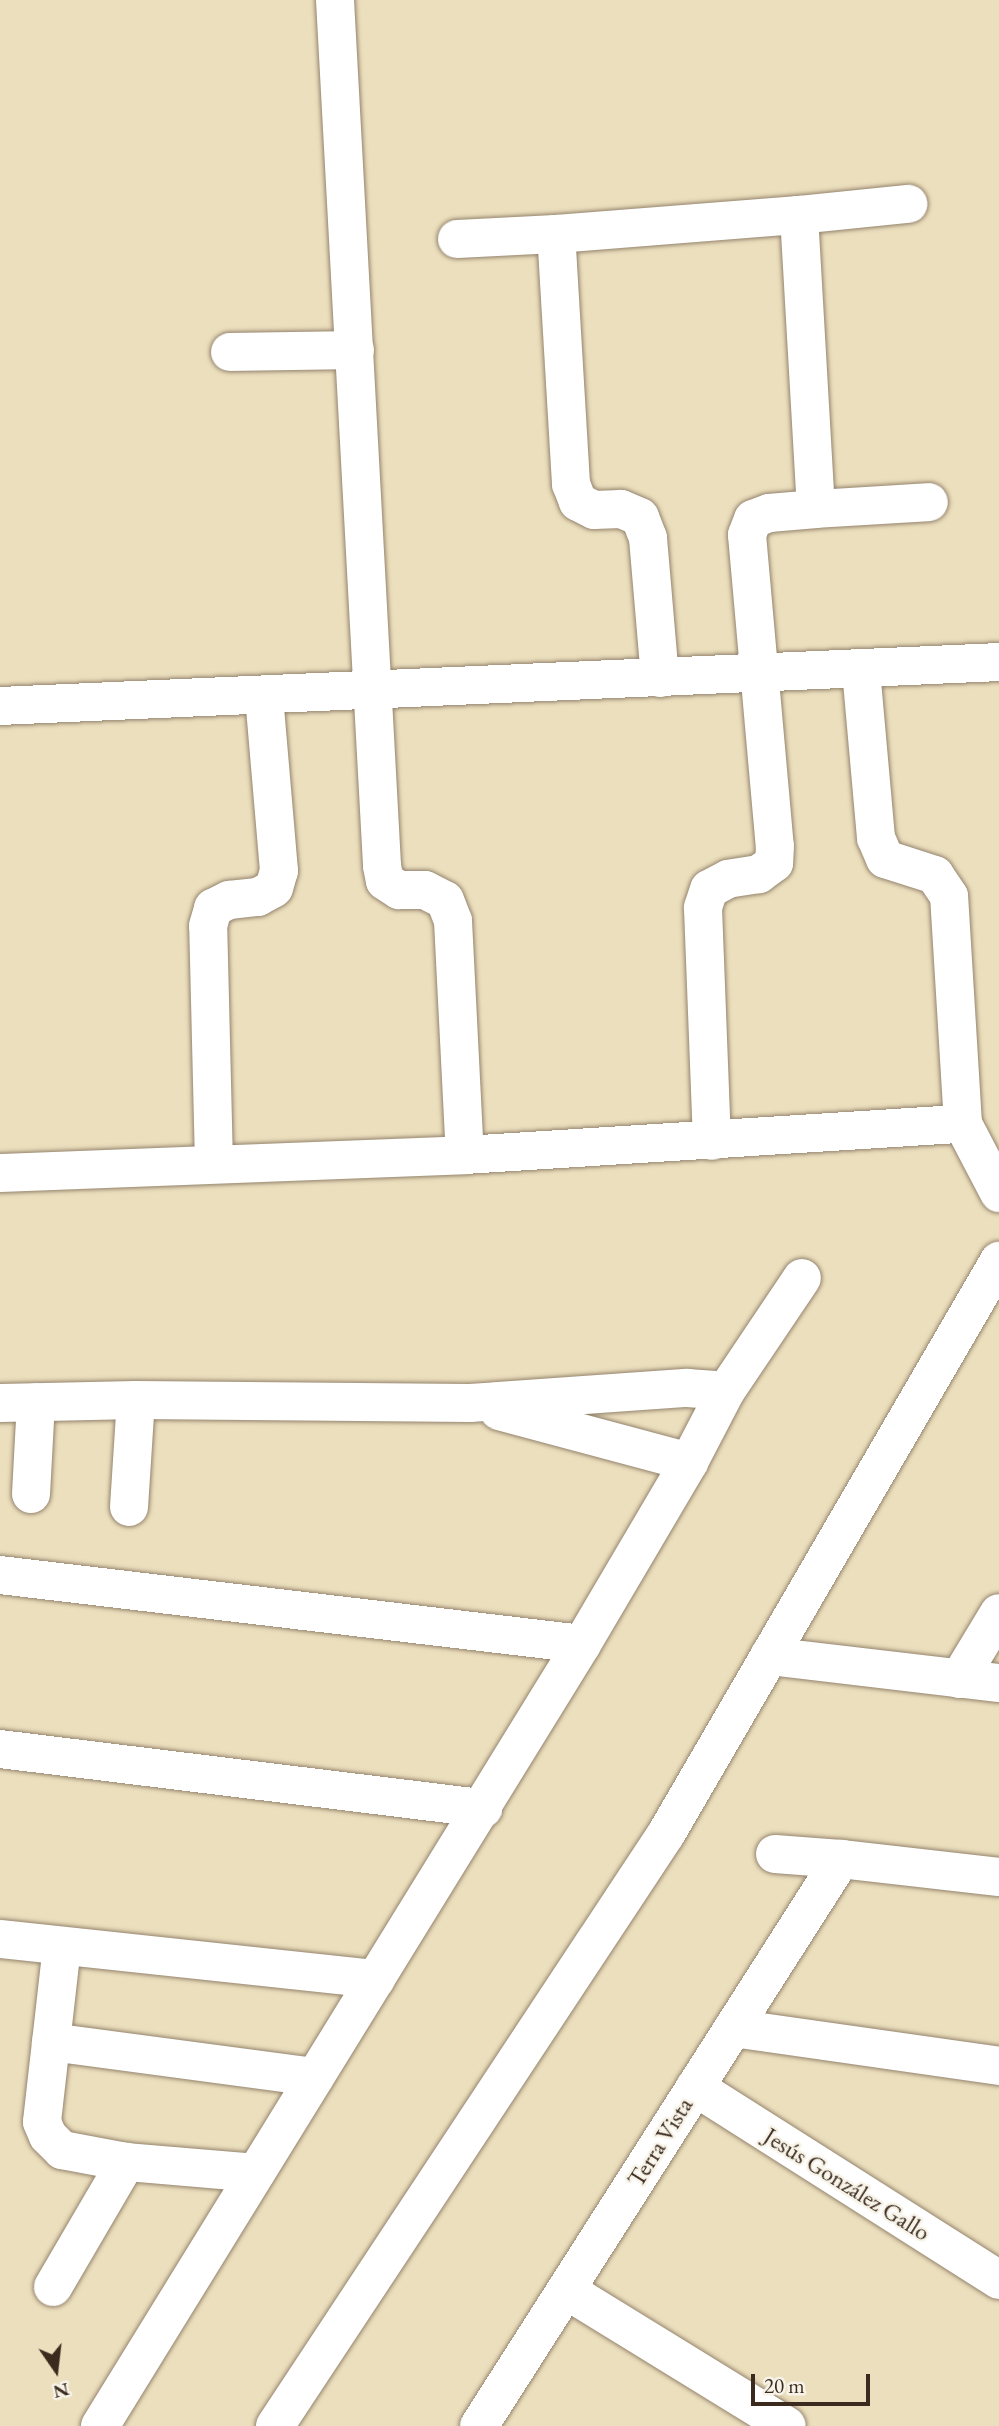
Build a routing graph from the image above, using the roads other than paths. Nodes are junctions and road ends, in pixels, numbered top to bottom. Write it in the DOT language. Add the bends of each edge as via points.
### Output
graph roads {
  1 [pos="335,0"];
  2 [pos="908,204"];
  3 [pos="799,215"];
  4 [pos="556,234"];
  5 [pos="457,239"];
  6 [pos="355,350"];
  7 [pos="230,352"];
  8 [pos="929,502"];
  9 [pos="816,509"];
  10 [pos="999,663"];
  11 [pos="861,669"];
  12 [pos="758,674"];
  13 [pos="660,678"];
  14 [pos="373,692"];
  15 [pos="264,695"];
  16 [pos="0,706"];
  17 [pos="963,1124"];
  18 [pos="712,1141"];
  19 [pos="464,1155"];
  20 [pos="214,1164"];
  21 [pos="0,1173"];
  22 [pos="999,1193"];
  23 [pos="999,1261"];
  24 [pos="802,1278"];
  25 [pos="726,1391"];
  26 [pos="136,1400"];
  27 [pos="18,1402"];
  28 [pos="470,1403"];
  29 [pos="689,1462"];
  30 [pos="31,1494"];
  31 [pos="129,1507"];
  32 [pos="0,1574"];
  33 [pos="999,1613"];
  34 [pos="582,1644"];
  35 [pos="769,1656"];
  36 [pos="959,1679"];
  37 [pos="999,1684"];
  38 [pos="0,1749"];
  39 [pos="483,1808"];
  40 [pos="775,1854"];
  41 [pos="842,1859"];
  42 [pos="999,1877"];
  43 [pos="0,1939"];
  44 [pos="62,1946"];
  45 [pos="376,1979"];
  46 [pos="733,2028"];
  47 [pos="51,2042"];
  48 [pos="999,2066"];
  49 [pos="315,2077"];
  50 [pos="695,2087"];
  51 [pos="126,2162"];
  52 [pos="256,2173"];
  53 [pos="999,2280"];
  54 [pos="53,2287"];
  55 [pos="566,2290"];
  56 [pos="100,2426"];
  57 [pos="275,2426"];
  58 [pos="479,2426"];
  59 [pos="787,2426"];
  1 -- 6 [label="street"];
  2 -- 3 [label="street"];
  3 -- 4 [label="street"];
  3 -- 9 [label="street"];
  4 -- 5 [label="street"];
  4 -- 13 [label="street" via="571,484 578,502 594,510 621,509 640,517 648,538"];
  6 -- 7 [label="street"];
  6 -- 14 [label="street"];
  8 -- 9 [label="street"];
  9 -- 12 [label="street" via="753,519 747,535"];
  10 -- 11 [label="street"];
  11 -- 12 [label="street"];
  11 -- 17 [label="street" via="876,838 885,859 935,875 948,896"];
  12 -- 13 [label="street"];
  12 -- 18 [label="street" via="774,863 759,874 728,879 709,889 703,908"];
  13 -- 14 [label="street"];
  14 -- 15 [label="street"];
  14 -- 19 [label="street" via="386,881 399,890 425,890 445,900 453,921"];
  15 -- 16 [label="street"];
  15 -- 20 [label="street" via="279,871 274,888 258,897 229,900 213,908 208,926"];
  17 -- 18 [label="street"];
  17 -- 22 [label="street"];
  18 -- 19 [label="street"];
  19 -- 20 [label="street"];
  20 -- 21 [label="street"];
  23 -- 35 [label="street"];
  24 -- 25 [label="street"];
  25 -- 28 [label="street" via="687,1388"];
  25 -- 29 [label="street"];
  26 -- 27 [label="street"];
  26 -- 28 [label="street"];
  26 -- 31 [label="street"];
  27 -- 30 [label="street"];
  28 -- 29 [label="street"];
  29 -- 34 [label="street"];
  32 -- 34 [label="street"];
  33 -- 36 [label="street"];
  34 -- 39 [label="street"];
  35 -- 36 [label="street"];
  35 -- 57 [label="street" via="666,1834"];
  36 -- 37 [label="street"];
  38 -- 39 [label="street"];
  39 -- 45 [label="street"];
  40 -- 41 [label="street"];
  41 -- 42 [label="street"];
  41 -- 46 [label="street, Terra Vista"];
  43 -- 44 [label="street"];
  44 -- 45 [label="street"];
  44 -- 47 [label="street"];
  45 -- 49 [label="street"];
  46 -- 48 [label="street"];
  46 -- 50 [label="street, Terra Vista"];
  47 -- 49 [label="street"];
  47 -- 51 [label="street" via="42,2122 48,2136 62,2150"];
  49 -- 52 [label="street"];
  50 -- 53 [label="street, Jesús González Gallo"];
  50 -- 55 [label="street, Terra Vista"];
  51 -- 52 [label="street"];
  51 -- 54 [label="street"];
  52 -- 56 [label="street"];
  55 -- 58 [label="street, Terra Vista"];
  55 -- 59 [label="street"];
}
